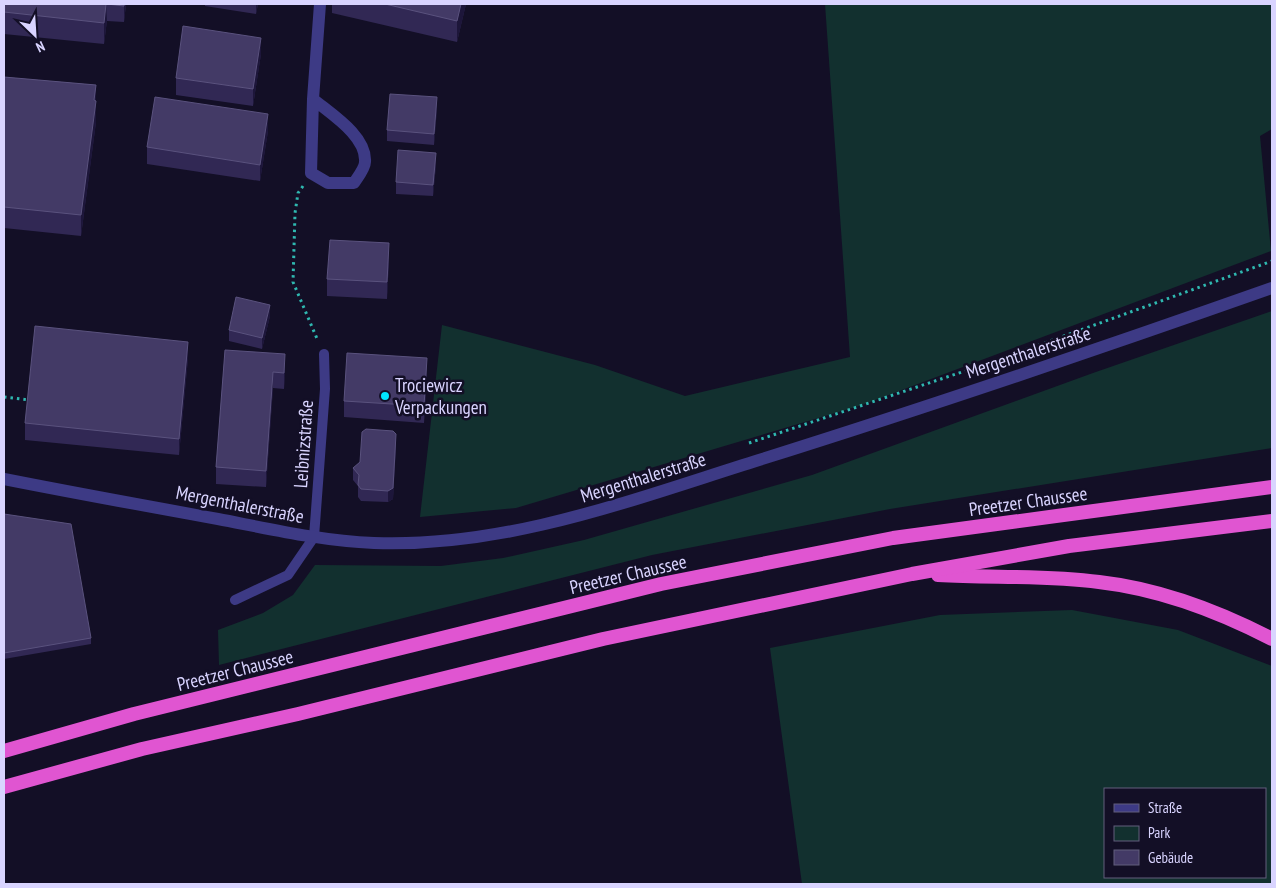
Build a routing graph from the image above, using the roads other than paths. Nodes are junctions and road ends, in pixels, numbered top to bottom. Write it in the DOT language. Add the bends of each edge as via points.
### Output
graph roads {
  1 [pos="320,4"];
  2 [pos="313,99"];
  3 [pos="1272,288"];
  4 [pos="324,354"];
  5 [pos="4,479"];
  6 [pos="1272,487"];
  7 [pos="1272,521"];
  8 [pos="314,537"];
  9 [pos="912,574"];
  10 [pos="235,600"];
  11 [pos="1272,639"];
  12 [pos="4,751"];
  13 [pos="4,786"];
  1 -- 2 [label="street"];
  2 -- 2 [label="street" via="311,174 328,183 354,183 365,163 362,144"];
  3 -- 8 [label="street, Mergenthalerstraße" via="1085,354 576,518 503,533 436,541 375,543"];
  4 -- 8 [label="lane, Leibnizstraße" via="325,389"];
  5 -- 8 [label="street, Mergenthalerstraße"];
  6 -- 12 [label="highway, Preetzer Chaussee" via="893,538 661,584 134,714"];
  7 -- 9 [label="highway" via="1069,546"];
  8 -- 10 [label="lane" via="288,575"];
  9 -- 11 [label="highway" via="1060,578 1134,588 1217,613"];
  9 -- 13 [label="highway" via="603,639 298,714 142,748"];
}
